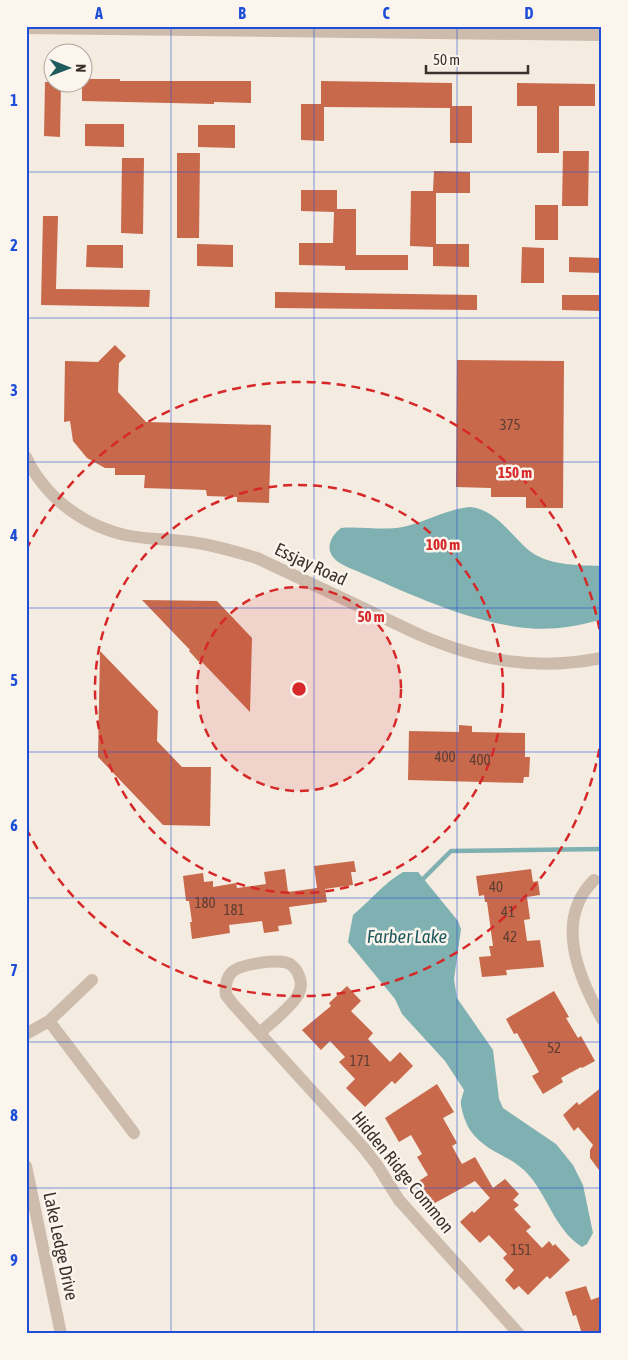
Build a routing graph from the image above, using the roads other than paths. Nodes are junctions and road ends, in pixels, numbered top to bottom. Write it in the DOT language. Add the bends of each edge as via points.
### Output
graph roads {
  1 [pos="26,28"];
  2 [pos="526,30"];
  3 [pos="602,35"];
  4 [pos="26,457"];
  5 [pos="602,658"];
  6 [pos="594,880"];
  7 [pos="92,980"];
  8 [pos="602,1019"];
  9 [pos="49,1021"];
  10 [pos="260,1032"];
  11 [pos="26,1034"];
  12 [pos="134,1133"];
  13 [pos="26,1166"];
  14 [pos="61,1334"];
  15 [pos="519,1334"];
  1 -- 2 [label="street"];
  2 -- 3 [label="street"];
  4 -- 5 [label="street, Essjay Road" via="53,496 82,518 103,528 127,535 199,543 256,558 420,635 474,655 533,664"];
  6 -- 8 [label="street" via="578,900 572,928 580,972"];
  7 -- 9 [label="street"];
  9 -- 11 [label="street"];
  9 -- 12 [label="street"];
  10 -- 10 [label="street, Hidden Ridge Common" via="292,1003 301,987 300,978 289,964 279,961 240,968 227,978 226,994"];
  10 -- 15 [label="street, Hidden Ridge Common" via="363,1147 399,1200"];
  13 -- 14 [label="street, Lake Ledge Drive"];
}
